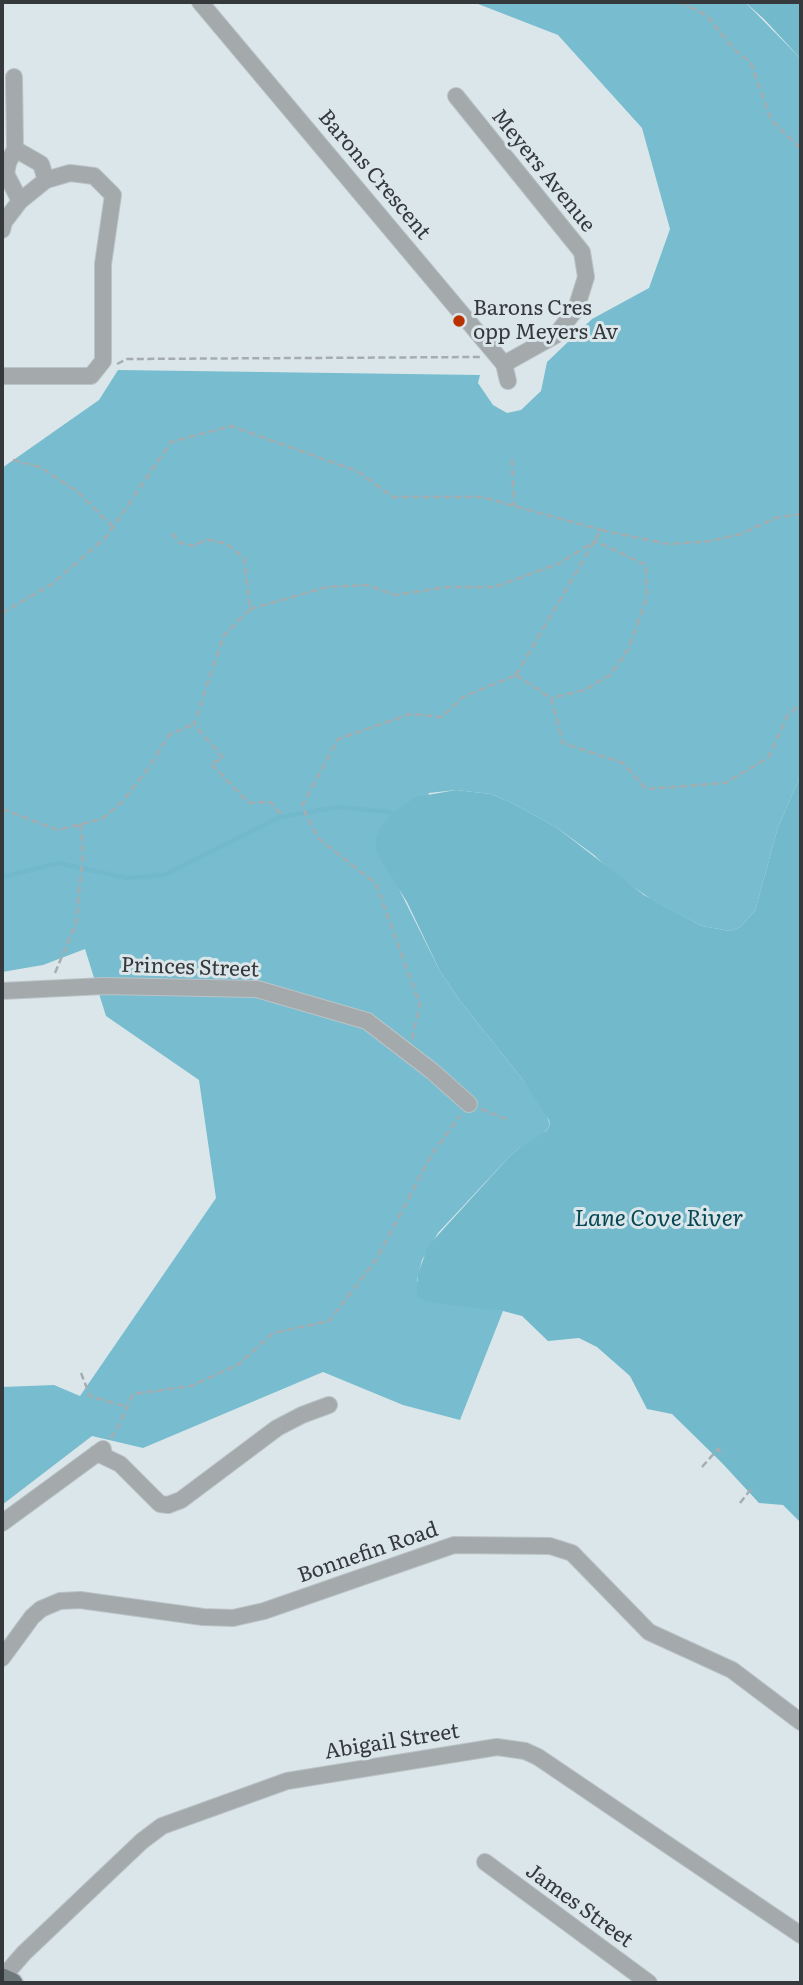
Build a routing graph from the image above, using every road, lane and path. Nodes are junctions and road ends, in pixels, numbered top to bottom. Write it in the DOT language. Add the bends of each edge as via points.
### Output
graph roads {
  1 [pos="200,2"];
  2 [pos="680,2"];
  3 [pos="14,77"];
  4 [pos="456,96"];
  5 [pos="15,149"];
  6 [pos="801,149"];
  7 [pos="46,180"];
  8 [pos="20,201"];
  9 [pos="2,230"];
  10 [pos="504,364"];
  11 [pos="116,365"];
  12 [pos="2,376"];
  13 [pos="508,381"];
  14 [pos="512,459"];
  15 [pos="13,460"];
  16 [pos="514,506"];
  17 [pos="801,514"];
  18 [pos="113,527"];
  19 [pos="601,530"];
  20 [pos="172,533"];
  21 [pos="595,541"];
  22 [pos="250,610"];
  23 [pos="2,612"];
  24 [pos="516,675"];
  25 [pos="551,698"];
  26 [pos="801,703"];
  27 [pos="194,724"];
  28 [pos="2,809"];
  29 [pos="283,816"];
  30 [pos="79,824"];
  31 [pos="49,989"];
  32 [pos="2,991"];
  33 [pos="408,1052"];
  34 [pos="469,1104"];
  35 [pos="506,1119"];
  36 [pos="81,1373"];
  37 [pos="330,1405"];
  38 [pos="127,1407"];
  39 [pos="100,1451"];
  40 [pos="722,1452"];
  41 [pos="702,1466"];
  42 [pos="751,1489"];
  43 [pos="740,1503"];
  44 [pos="2,1522"];
  45 [pos="2,1658"];
  46 [pos="801,1722"];
  47 [pos="485,1862"];
  48 [pos="801,1935"];
  49 [pos="2,1978"];
  50 [pos="13,1983"];
  51 [pos="649,1983"];
  1 -- 10 [label="street, Barons Crescent"];
  2 -- 6 [label="path" via="706,15 751,63 771,120"];
  3 -- 5 [label="street"];
  4 -- 10 [label="street, Meyers Avenue" via="582,252 586,277 576,309 556,335"];
  5 -- 7 [label="street" via="41,164"];
  5 -- 8 [label="street" via="6,174"];
  7 -- 8 [label="street"];
  7 -- 12 [label="street" via="70,173 94,176 113,195 103,264 103,361 91,376"];
  8 -- 9 [label="street"];
  10 -- 11 [label="path" via="476,356 127,359"];
  10 -- 13 [label="street, Barons Crescent"];
  14 -- 16 [label="path"];
  15 -- 18 [label="path" via="40,467 78,492"];
  16 -- 18 [label="path" via="482,497 393,497 358,471 231,426 171,442"];
  16 -- 19 [label="path"];
  17 -- 19 [label="path" via="775,518 741,534 710,541 668,544"];
  18 -- 23 [label="path" via="52,584"];
  19 -- 21 [label="path"];
  20 -- 22 [label="path" via="180,543 195,546 205,539 228,544 244,558"];
  21 -- 22 [label="path" via="560,563 495,587 447,587 395,596 367,585 327,587"];
  21 -- 24 [label="path"];
  21 -- 25 [label="path" via="646,565 647,597 628,650 610,675 585,690"];
  22 -- 27 [label="path" via="224,635"];
  24 -- 25 [label="path"];
  24 -- 33 [label="path" via="463,697 442,716 410,714 338,739 302,806 318,838 376,884 420,1005"];
  25 -- 26 [label="path" via="564,743 623,763 646,789 725,783 768,758 788,715"];
  27 -- 29 [label="path" via="223,758 211,764 249,803 270,802"];
  27 -- 30 [label="path" via="170,734 121,803 102,818"];
  28 -- 30 [label="path" via="58,830"];
  30 -- 31 [label="path" via="83,853 76,923"];
  31 -- 32 [label="street, Princes Street"];
  31 -- 33 [label="street, Princes Street" via="257,989 367,1021"];
  33 -- 34 [label="street, Princes Street"];
  34 -- 35 [label="path"];
  34 -- 38 [label="path" via="432,1154 376,1260 329,1321 273,1333 239,1364 191,1386 133,1394"];
  36 -- 38 [label="path" via="90,1396"];
  37 -- 39 [label="street" via="277,1428 168,1505 160,1504"];
  38 -- 39 [label="path"];
  39 -- 44 [label="street"];
  40 -- 41 [label="path" via="718,1448"];
  42 -- 43 [label="path"];
  45 -- 46 [label="street, Bonnefin Road" via="32,1617 60,1601 233,1618 454,1545 550,1546 572,1553 649,1632 732,1670"];
  47 -- 51 [label="street, James Street"];
  48 -- 49 [label="street, Abigail Street" via="538,1757 497,1747 286,1781 162,1826"];
  49 -- 50 [label="main road"];
}
